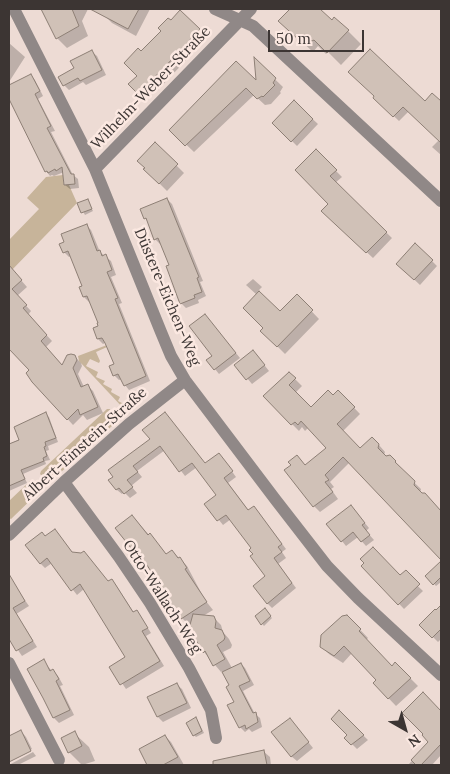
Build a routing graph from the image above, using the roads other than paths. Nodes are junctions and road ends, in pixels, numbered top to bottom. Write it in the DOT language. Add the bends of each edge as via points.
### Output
graph roads {
  1 [pos="14,9"];
  2 [pos="215,9"];
  3 [pos="251,9"];
  4 [pos="240,20"];
  5 [pos="95,169"];
  6 [pos="441,200"];
  7 [pos="185,380"];
  8 [pos="64,482"];
  9 [pos="9,535"];
  10 [pos="9,663"];
  11 [pos="441,676"];
  12 [pos="216,738"];
  13 [pos="59,760"];
  1 -- 5 [label="street, Düstere-Eichen-Weg"];
  2 -- 4 [label="street"];
  3 -- 4 [label="street, Wilhelm-Weber-Straße"];
  4 -- 5 [label="street, Wilhelm-Weber-Straße"];
  4 -- 6 [label="street" via="254,26"];
  5 -- 7 [label="street, Düstere-Eichen-Weg" via="161,332"];
  7 -- 8 [label="street, Albert-Einstein-Straße"];
  7 -- 11 [label="street, Düstere-Eichen-Weg" via="327,566"];
  8 -- 9 [label="street, Albert-Einstein-Straße"];
  8 -- 12 [label="street, Otto-Wallach-Weg" via="150,602 211,710"];
  10 -- 13 [label="street"];
}
